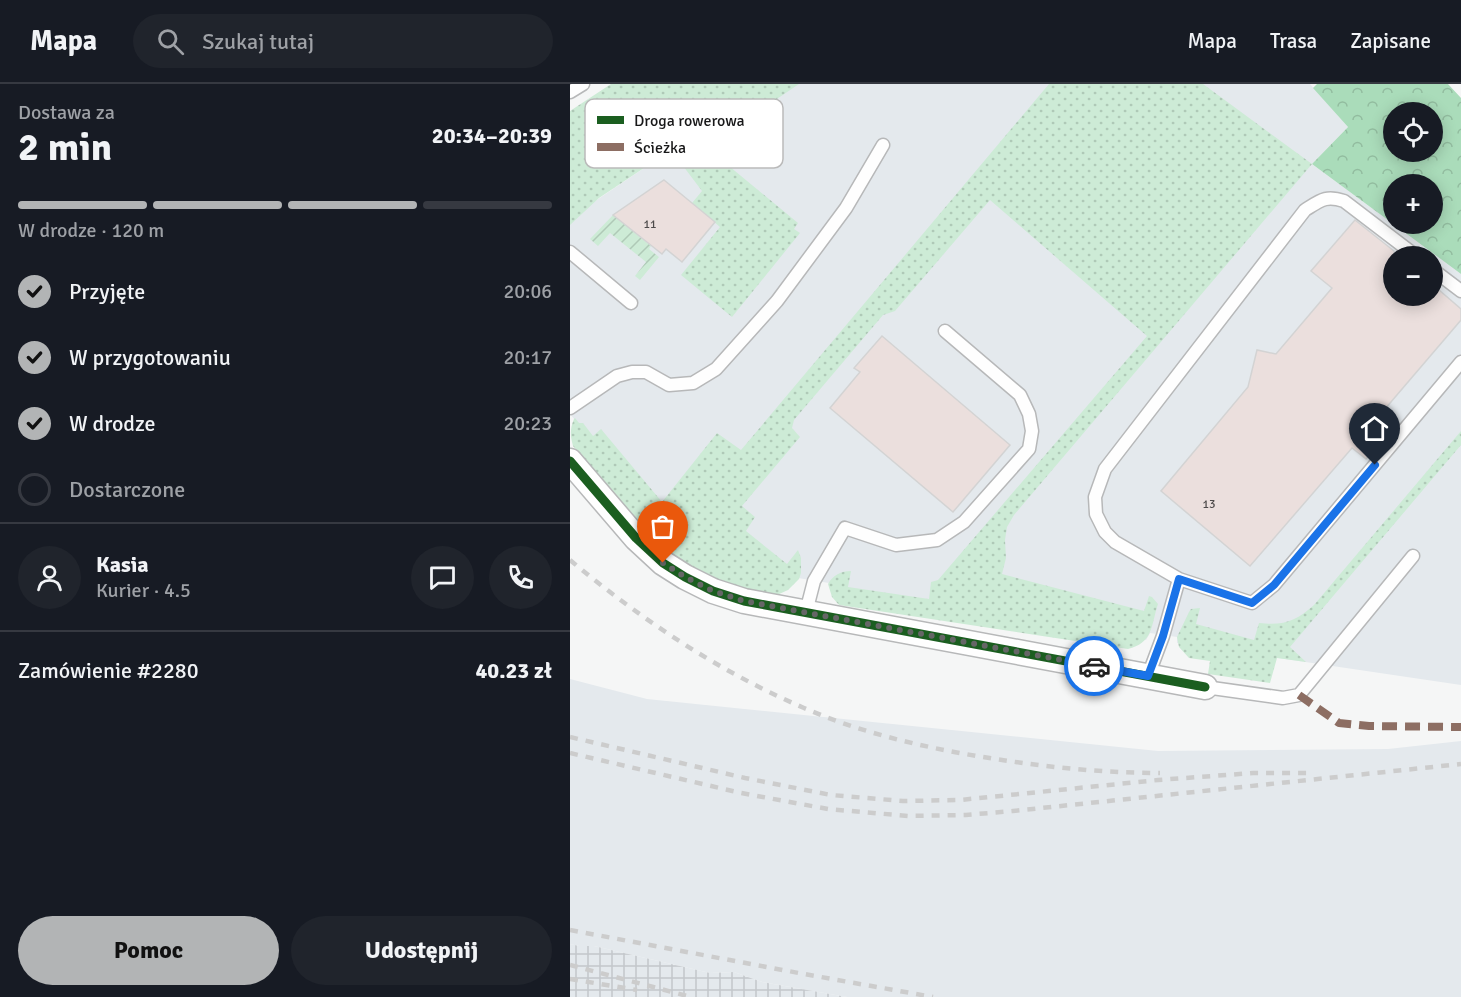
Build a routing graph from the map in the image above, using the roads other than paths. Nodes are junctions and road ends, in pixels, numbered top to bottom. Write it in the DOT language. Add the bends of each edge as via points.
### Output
graph roads {
  1 [pos="583,84"];
  2 [pos="570,92"];
  3 [pos="883,146"];
  4 [pos="1403,246"];
  5 [pos="570,252"];
  6 [pos="1443,277"];
  7 [pos="1461,291"];
  8 [pos="631,303"];
  9 [pos="945,331"];
  10 [pos="1461,362"];
  11 [pos="570,408"];
  12 [pos="570,461"];
  13 [pos="1413,556"];
  14 [pos="1179,579"];
  15 [pos="806,612"];
  16 [pos="1148,676"];
  17 [pos="1204,687"];
  1 -- 2 [label="lane"];
  3 -- 11 [label="lane" via="846,208 777,301 716,369 693,383 669,385 646,372 617,376"];
  4 -- 14 [label="lane" via="1344,201 1323,199 1305,210 1105,469 1095,496 1096,514 1105,532 1115,542"];
  5 -- 8 [label="lane"];
  6 -- 7 [label="lane"];
  9 -- 15 [label="lane" via="1020,396 1031,422 1029,449 964,522 937,540 896,545 845,528 814,581"];
  10 -- 14 [label="lane" via="1274,585 1252,603"];
  12 -- 15 [label="street" via="636,538 663,563 713,591"];
  13 -- 17 [label="lane" via="1299,695 1283,698"];
  14 -- 16 [label="lane"];
  15 -- 16 [label="street"];
  16 -- 17 [label="street"];
}
